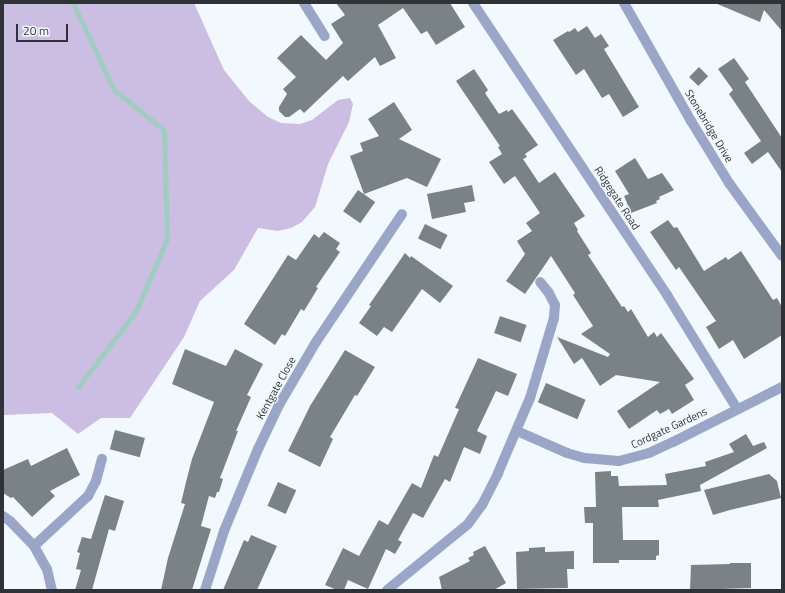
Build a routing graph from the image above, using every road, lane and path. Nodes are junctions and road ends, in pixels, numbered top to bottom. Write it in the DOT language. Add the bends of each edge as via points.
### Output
graph roads {
  1 [pos="304,3"];
  2 [pos="473,3"];
  3 [pos="624,3"];
  4 [pos="325,36"];
  5 [pos="402,214"];
  6 [pos="782,256"];
  7 [pos="540,282"];
  8 [pos="782,387"];
  9 [pos="737,409"];
  10 [pos="517,431"];
  11 [pos="102,459"];
  12 [pos="3,516"];
  13 [pos="34,546"];
  14 [pos="52,590"];
  15 [pos="205,590"];
  16 [pos="387,590"];
  1 -- 4 [label="street"];
  2 -- 9 [label="street, Ridgegate Road" via="667,295"];
  3 -- 6 [label="street, Stonebridge Drive" via="698,134 729,183"];
  5 -- 15 [label="street, Kentgate Close" via="316,342 279,405 224,531"];
  7 -- 10 [label="street" via="555,305 554,318 530,398"];
  8 -- 9 [label="street, Cordgate Gardens"];
  9 -- 10 [label="street, Cordgate Gardens" via="649,453 620,461 592,459 567,453"];
  10 -- 16 [label="street" via="498,474 475,516"];
  11 -- 13 [label="street" via="96,481 88,496"];
  12 -- 13 [label="street"];
  13 -- 14 [label="street" via="46,569"];
}
